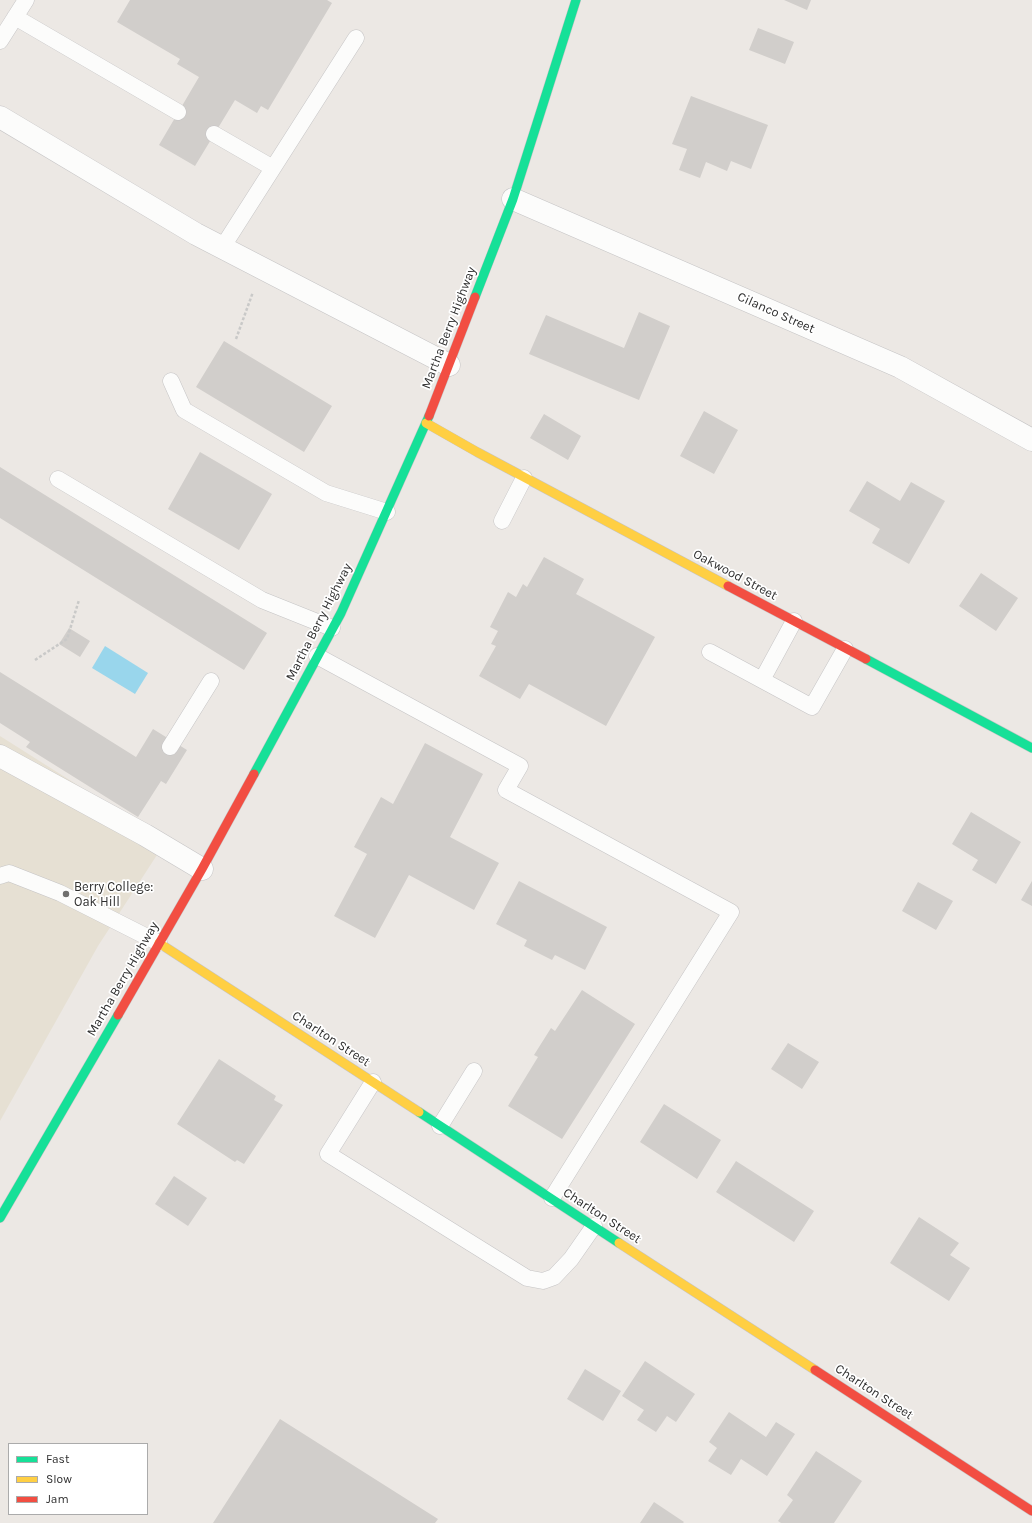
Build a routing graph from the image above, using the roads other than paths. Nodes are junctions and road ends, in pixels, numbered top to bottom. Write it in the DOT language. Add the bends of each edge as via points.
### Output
graph roads {
  1 [pos="26,0"];
  2 [pos="576,0"];
  3 [pos="15,17"];
  4 [pos="356,38"];
  5 [pos="0,41"];
  6 [pos="178,112"];
  7 [pos="0,117"];
  8 [pos="214,134"];
  9 [pos="273,168"];
  10 [pos="513,199"];
  11 [pos="222,248"];
  12 [pos="449,365"];
  13 [pos="172,381"];
  14 [pos="426,423"];
  15 [pos="1032,440"];
  16 [pos="524,478"];
  17 [pos="58,480"];
  18 [pos="387,512"];
  19 [pos="502,521"];
  20 [pos="794,621"];
  21 [pos="332,628"];
  22 [pos="845,649"];
  23 [pos="710,652"];
  24 [pos="317,656"];
  25 [pos="762,680"];
  26 [pos="211,681"];
  27 [pos="170,747"];
  28 [pos="1032,748"];
  29 [pos="0,756"];
  30 [pos="202,869"];
  31 [pos="0,876"];
  32 [pos="159,943"];
  33 [pos="474,1071"];
  34 [pos="373,1082"];
  35 [pos="440,1126"];
  36 [pos="552,1198"];
  37 [pos="0,1218"];
  38 [pos="594,1226"];
  39 [pos="1032,1511"];
  1 -- 3 [label="lane"];
  2 -- 10 [label="street, Martha Berry Highway"];
  3 -- 5 [label="lane"];
  3 -- 6 [label="lane"];
  4 -- 9 [label="lane"];
  7 -- 11 [label="street"];
  8 -- 9 [label="lane"];
  9 -- 11 [label="lane"];
  10 -- 12 [label="street, Martha Berry Highway"];
  10 -- 15 [label="street, Cilanco Street" via="900,367"];
  11 -- 12 [label="street"];
  12 -- 14 [label="street, Martha Berry Highway"];
  13 -- 18 [label="lane" via="184,410 326,493"];
  14 -- 16 [label="street, Oakwood Street"];
  14 -- 18 [label="street, Martha Berry Highway"];
  16 -- 19 [label="lane"];
  16 -- 20 [label="street, Oakwood Street"];
  17 -- 21 [label="lane" via="262,600"];
  18 -- 21 [label="street, Martha Berry Highway"];
  20 -- 22 [label="street, Oakwood Street"];
  20 -- 25 [label="lane"];
  21 -- 24 [label="street, Martha Berry Highway"];
  22 -- 25 [label="lane" via="812,707"];
  22 -- 28 [label="street, Oakwood Street"];
  23 -- 25 [label="lane"];
  24 -- 30 [label="street, Martha Berry Highway"];
  24 -- 36 [label="lane" via="520,766 506,790 730,912"];
  26 -- 27 [label="lane"];
  29 -- 30 [label="street"];
  30 -- 32 [label="street, Martha Berry Highway"];
  31 -- 32 [label="lane" via="9,873 60,893"];
  32 -- 34 [label="street, Charlton Street"];
  32 -- 37 [label="street, Martha Berry Highway"];
  33 -- 35 [label="lane"];
  34 -- 35 [label="street, Charlton Street"];
  34 -- 38 [label="lane" via="328,1154 527,1278 543,1281 554,1277 571,1259"];
  35 -- 36 [label="street, Charlton Street"];
  36 -- 38 [label="street, Charlton Street"];
  38 -- 39 [label="street, Charlton Street"];
}
